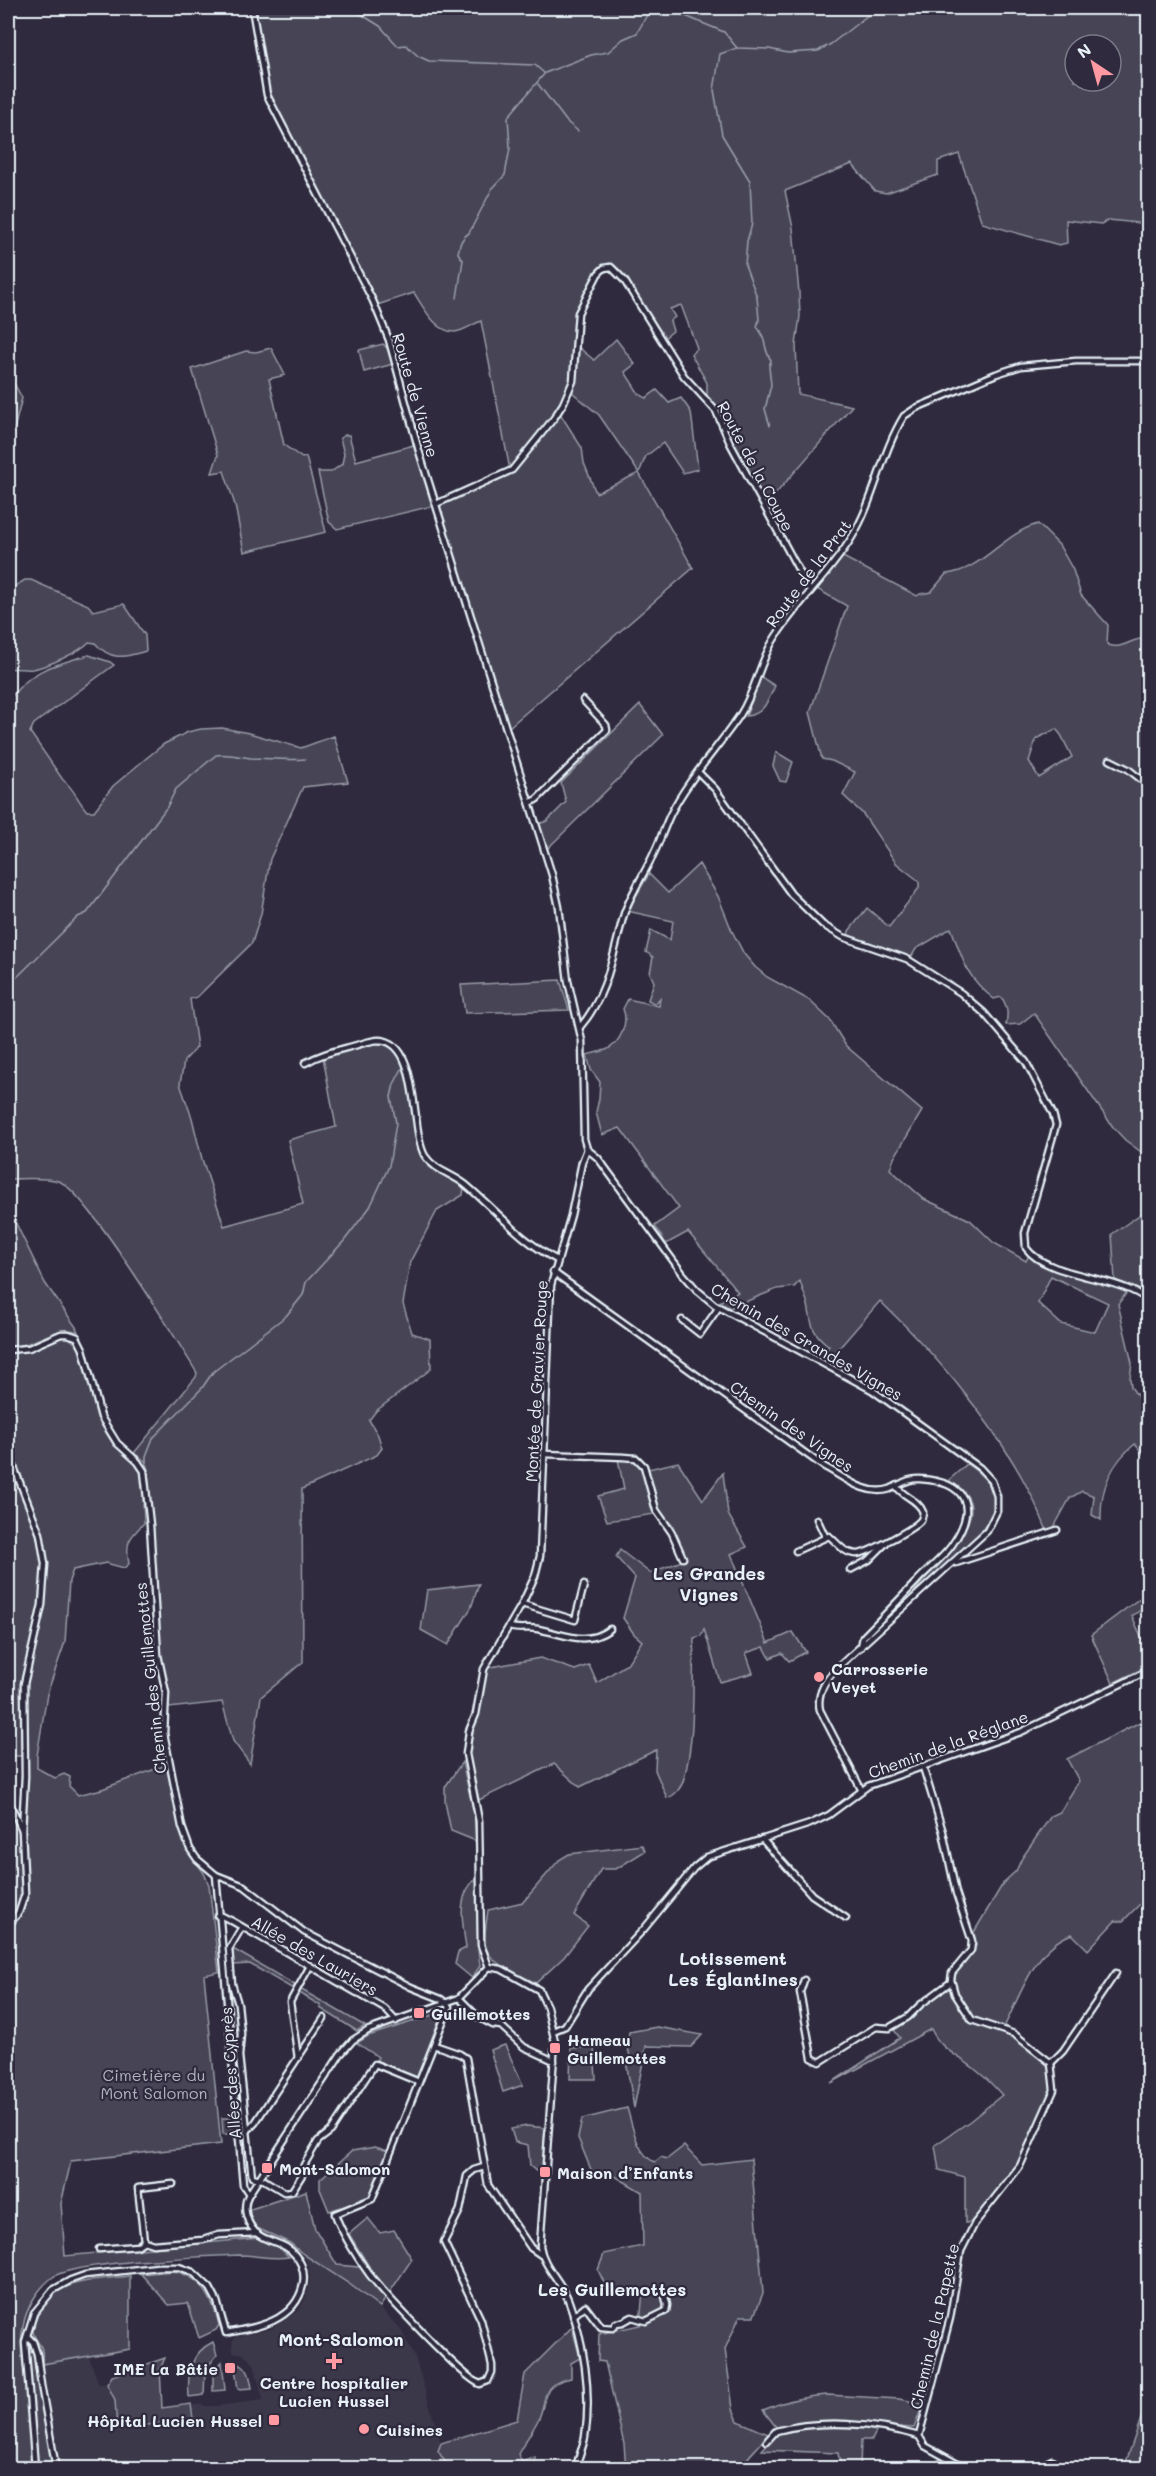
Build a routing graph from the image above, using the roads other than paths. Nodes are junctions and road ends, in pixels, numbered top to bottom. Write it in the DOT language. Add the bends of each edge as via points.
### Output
graph roads {
  1 [pos="252,8"];
  2 [pos="1149,361"];
  3 [pos="436,504"];
  4 [pos="810,591"];
  5 [pos="583,700"];
  6 [pos="1110,760"];
  7 [pos="698,772"];
  8 [pos="1149,785"];
  9 [pos="530,803"];
  10 [pos="580,1027"];
  11 [pos="305,1063"];
  12 [pos="587,1149"];
  13 [pos="557,1260"];
  14 [pos="553,1272"];
  15 [pos="1149,1300"];
  16 [pos="719,1307"];
  17 [pos="681,1320"];
  18 [pos="8,1350"];
  19 [pos="8,1452"];
  20 [pos="544,1454"];
  21 [pos="896,1486"];
  22 [pos="817,1519"];
  23 [pos="1057,1530"];
  24 [pos="825,1536"];
  25 [pos="886,1543"];
  26 [pos="8,1548"];
  27 [pos="796,1551"];
  28 [pos="683,1558"];
  29 [pos="953,1563"];
  30 [pos="850,1570"];
  31 [pos="585,1585"];
  32 [pos="8,1590"];
  33 [pos="522,1604"];
  34 [pos="510,1627"];
  35 [pos="610,1629"];
  36 [pos="861,1647"];
  37 [pos="1149,1671"];
  38 [pos="923,1767"];
  39 [pos="861,1789"];
  40 [pos="8,1799"];
  41 [pos="22,1830"];
  42 [pos="762,1839"];
  43 [pos="216,1875"];
  44 [pos="218,1916"];
  45 [pos="846,1918"];
  46 [pos="8,1926"];
  47 [pos="242,1927"];
  48 [pos="310,1966"];
  49 [pos="489,1967"];
  50 [pos="1116,1973"];
  51 [pos="804,1980"];
  52 [pos="951,1982"];
  53 [pos="459,1998"];
  54 [pos="447,2004"];
  55 [pos="324,2018"];
  56 [pos="396,2021"];
  57 [pos="553,2031"];
  58 [pos="434,2045"];
  59 [pos="298,2058"];
  60 [pos="554,2061"];
  61 [pos="1051,2063"];
  62 [pos="419,2082"];
  63 [pos="246,2132"];
  64 [pos="484,2167"];
  65 [pos="259,2180"];
  66 [pos="173,2184"];
  67 [pos="249,2194"];
  68 [pos="257,2233"];
  69 [pos="144,2241"];
  70 [pos="99,2249"];
  71 [pos="541,2255"];
  72 [pos="664,2292"];
  73 [pos="573,2316"];
  74 [pos="27,2336"];
  75 [pos="919,2438"];
  76 [pos="767,2441"];
  77 [pos="35,2469"];
  78 [pos="56,2469"];
  79 [pos="576,2469"];
  80 [pos="965,2469"];
  81 [pos="1036,2469"];
  82 [pos="1065,2469"];
  1 -- 3 [label="street, Route de Vienne" via="267,95 379,314"];
  2 -- 4 [label="street, Route de la Prat" via="1021,366 909,412 899,424 861,521 834,564"];
  3 -- 4 [label="street, Route de la Coupe" via="512,470 554,418 573,381 578,313 598,274 611,267 624,280 684,376 716,411"];
  3 -- 9 [label="street, Route de Vienne"];
  4 -- 7 [label="street, Route de la Prat" via="764,657 741,713"];
  5 -- 9 [label="street" via="607,730"];
  6 -- 8 [label="street"];
  7 -- 10 [label="street, Route de la Prat" via="670,815 625,913 609,974"];
  7 -- 15 [label="street" via="715,789 791,894 823,925 843,937 907,959 984,1012 1020,1055 1056,1125 1025,1233 1026,1248 1033,1256 1055,1266 1123,1286"];
  9 -- 10 [label="street, Route de Vienne" via="555,887 568,981"];
  10 -- 12 [label="street, Montée de Gravier Rouge"];
  11 -- 13 [label="street" via="376,1040 395,1047 409,1074 418,1134 427,1159 464,1184 519,1236"];
  12 -- 13 [label="street, Montée de Gravier Rouge"];
  12 -- 16 [label="street, Chemin des Grandes Vignes" via="598,1158 683,1275"];
  13 -- 14 [label="street, Montée de Gravier Rouge"];
  14 -- 20 [label="street, Montée de Gravier Rouge"];
  14 -- 21 [label="street, Chemin des Vignes" via="823,1466 866,1489"];
  16 -- 17 [label="street" via="700,1334"];
  16 -- 29 [label="street, Chemin des Grandes Vignes" via="873,1390 987,1475 997,1496 994,1521"];
  18 -- 43 [label="street, Chemin des Guillemottes" via="29,1348 61,1334 77,1337 101,1417 117,1443 142,1466 158,1655 166,1693 164,1726 169,1765 190,1849"];
  19 -- 41 [label="street" via="40,1534 45,1564 42,1605 24,1684"];
  20 -- 28 [label="street" via="636,1458 647,1474 656,1510"];
  20 -- 33 [label="street, Montée de Gravier Rouge" via="540,1556"];
  21 -- 25 [label="street" via="920,1505 923,1516"];
  21 -- 36 [label="street, Chemin des Vignes" via="918,1478 955,1489 964,1496 966,1510 952,1545 863,1637"];
  22 -- 24 [label="street"];
  23 -- 29 [label="street"];
  24 -- 25 [label="street" via="854,1554"];
  24 -- 27 [label="street"];
  25 -- 30 [label="street" via="869,1560"];
  26 -- 32 [label="street"];
  29 -- 36 [label="street, Chemin des Grandes Vignes"];
  31 -- 33 [label="street" via="575,1620"];
  33 -- 34 [label="street, Montée de Gravier Rouge"];
  34 -- 35 [label="street" via="536,1628 581,1640"];
  34 -- 49 [label="street, Montée de Gravier Rouge" via="484,1669 466,1754 479,1821 481,1945"];
  36 -- 39 [label="street, Chemin des Grandes Vignes" via="830,1675 818,1704"];
  37 -- 38 [label="street, Chemin de la Réglane" via="1021,1732"];
  38 -- 39 [label="street, Chemin de la Réglane"];
  38 -- 52 [label="street" via="972,1941 971,1950 952,1973"];
  39 -- 42 [label="street, Chemin de la Réglane" via="819,1820"];
  40 -- 41 [label="street"];
  41 -- 46 [label="street" via="25,1894 19,1912"];
  42 -- 45 [label="street" via="812,1895"];
  42 -- 57 [label="street, Chemin de la Réglane" via="715,1853 700,1863 588,1989 565,2026"];
  43 -- 44 [label="street"];
  43 -- 54 [label="street, Chemin des Guillemottes" via="244,1886 304,1932"];
  44 -- 47 [label="street, Allée des Lauriers"];
  44 -- 67 [label="street" via="243,2185"];
  47 -- 48 [label="street, Allée des Lauriers"];
  47 -- 63 [label="street, Allée des Cyprès" via="229,1950 241,2034 239,2056"];
  48 -- 56 [label="street, Allée des Lauriers" via="385,2009"];
  48 -- 59 [label="street" via="290,2002"];
  49 -- 53 [label="street"];
  49 -- 57 [label="street" via="501,1969 539,1990"];
  50 -- 61 [label="street"];
  51 -- 52 [label="street" via="800,1992 812,2058 816,2062 876,2027 889,2028 908,2017"];
  52 -- 61 [label="street" via="972,2020 1014,2034"];
  53 -- 54 [label="street"];
  53 -- 60 [label="street" via="478,2017 501,2026 524,2047"];
  54 -- 56 [label="street"];
  54 -- 58 [label="street"];
  55 -- 59 [label="street"];
  56 -- 65 [label="street" via="360,2035 346,2047"];
  57 -- 60 [label="street"];
  58 -- 62 [label="street"];
  58 -- 64 [label="street" via="466,2058"];
  59 -- 63 [label="street"];
  60 -- 71 [label="street"];
  61 -- 75 [label="street, Chemin de la Papette" via="1053,2096 1024,2157 975,2223 961,2251 950,2318"];
  62 -- 64 [label="street" via="372,2199 335,2214 368,2272 480,2384 488,2381 492,2372 481,2320 444,2242 460,2210 467,2176"];
  62 -- 65 [label="street" via="375,2064 331,2131 318,2141 292,2192"];
  63 -- 65 [label="street, Allée des Cyprès" via="250,2174"];
  64 -- 71 [label="street" via="493,2195 531,2248"];
  65 -- 67 [label="street"];
  66 -- 69 [label="street" via="138,2188"];
  67 -- 68 [label="street" via="245,2211"];
  68 -- 69 [label="street" via="153,2244"];
  68 -- 74 [label="street" via="286,2247 298,2258 304,2272 295,2304 279,2319 226,2333 210,2288 193,2272 173,2266 71,2280 45,2297 34,2313"];
  69 -- 70 [label="street" via="137,2246"];
  71 -- 73 [label="street" via="565,2292"];
  72 -- 73 [label="street" via="666,2311 646,2321 632,2317 605,2329 585,2306"];
  73 -- 79 [label="street" via="585,2368 586,2425"];
  74 -- 77 [label="street" via="25,2353"];
  74 -- 78 [label="street" via="37,2354"];
  75 -- 76 [label="street" via="892,2428 818,2425 776,2431"];
  75 -- 80 [label="street" via="925,2446"];
  81 -- 82 [label="street" via="1052,2460"];
}
